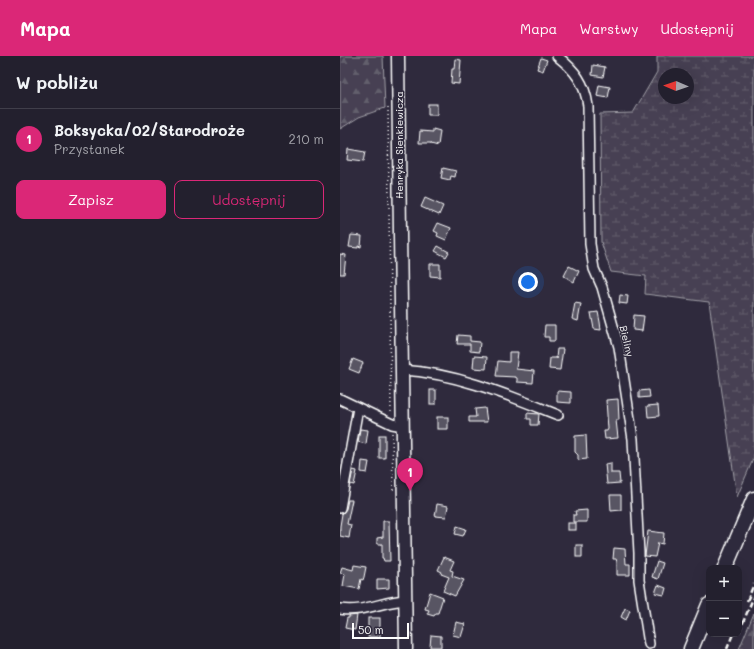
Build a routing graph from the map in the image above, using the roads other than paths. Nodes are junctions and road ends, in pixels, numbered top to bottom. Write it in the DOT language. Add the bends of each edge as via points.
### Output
graph roads {
  1 [pos="398,56"];
  2 [pos="557,56"];
  3 [pos="402,370"];
  4 [pos="340,399"];
  5 [pos="358,408"];
  6 [pos="558,415"];
  7 [pos="397,425"];
  8 [pos="754,499"];
  9 [pos="340,508"];
  10 [pos="726,565"];
  11 [pos="406,600"];
  12 [pos="340,609"];
  13 [pos="706,613"];
  14 [pos="649,644"];
  15 [pos="406,649"];
  16 [pos="691,649"];
  1 -- 3 [label="main road, Henryka Sienkiewicza"];
  2 -- 14 [label="street, Bieliny" via="576,74 586,94 588,106 590,244 594,269 602,287 619,347 632,431 639,580"];
  3 -- 6 [label="street" via="424,371 494,390"];
  3 -- 7 [label="main road, Henryka Sienkiewicza"];
  4 -- 5 [label="street"];
  5 -- 7 [label="street"];
  5 -- 9 [label="street"];
  7 -- 11 [label="main road, Henryka Sienkiewicza"];
  8 -- 10 [label="main road"];
  11 -- 12 [label="street" via="362,609"];
  11 -- 15 [label="main road, Henryka Sienkiewicza"];
  13 -- 16 [label="main road"];
}
